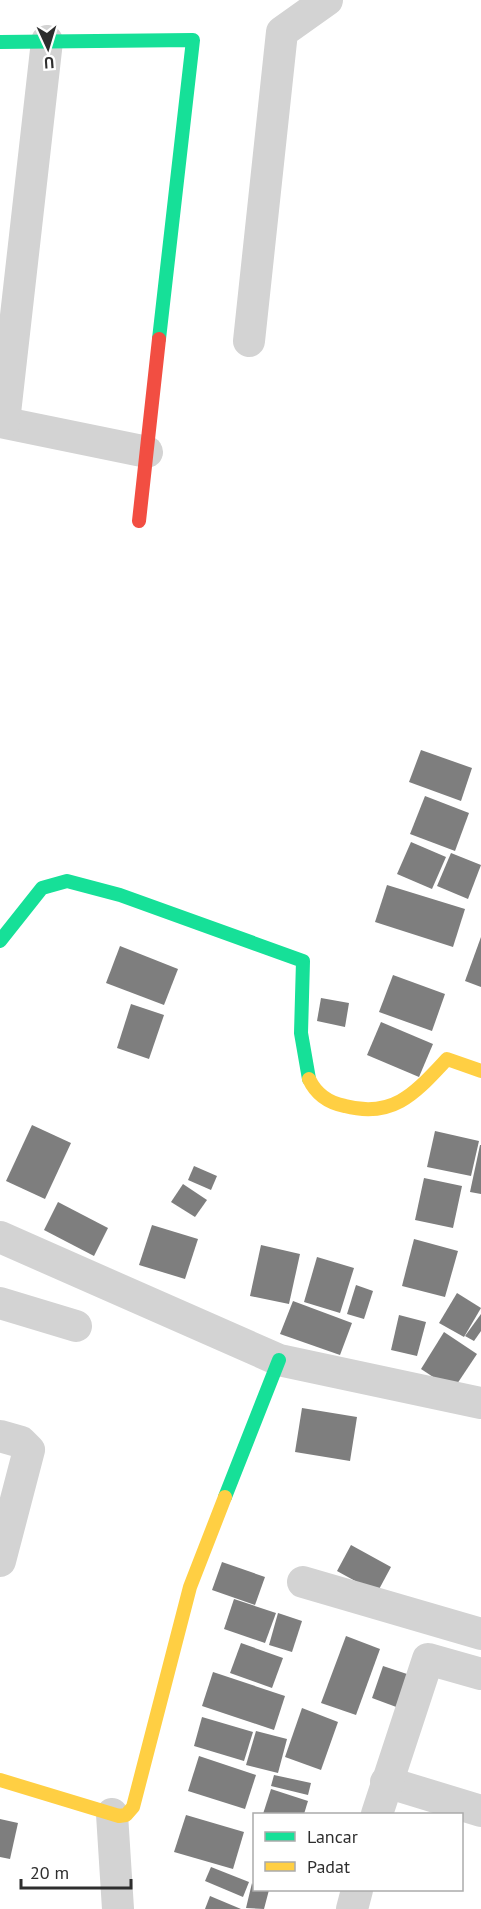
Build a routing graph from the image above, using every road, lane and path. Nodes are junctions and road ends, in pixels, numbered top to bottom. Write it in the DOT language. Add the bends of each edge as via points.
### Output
graph roads {
  1 [pos="327,0"];
  2 [pos="46,41"];
  3 [pos="0,42"];
  4 [pos="249,341"];
  5 [pos="2,422"];
  6 [pos="147,452"];
  7 [pos="139,521"];
  8 [pos="0,941"];
  9 [pos="481,1071"];
  10 [pos="0,1237"];
  11 [pos="0,1303"];
  12 [pos="76,1326"];
  13 [pos="279,1360"];
  14 [pos="481,1403"];
  15 [pos="0,1436"];
  16 [pos="0,1561"];
  17 [pos="303,1582"];
  18 [pos="481,1634"];
  19 [pos="481,1674"];
  20 [pos="0,1780"];
  21 [pos="386,1782"];
  22 [pos="481,1811"];
  23 [pos="378,1813"];
  24 [pos="112,1814"];
  25 [pos="357,1891"];
  26 [pos="118,1909"];
  27 [pos="352,1909"];
  1 -- 4 [label="street" via="282,32"];
  2 -- 3 [label="street"];
  2 -- 5 [label="street"];
  2 -- 6 [label="street" via="193,40"];
  5 -- 6 [label="street"];
  6 -- 7 [label="street"];
  8 -- 9 [label="street" via="47,885 67,882 110,892 303,961 307,1074 316,1092 331,1102 372,1112 394,1106 412,1096 447,1059"];
  10 -- 13 [label="street"];
  11 -- 12 [label="street"];
  13 -- 14 [label="street"];
  13 -- 24 [label="street" via="190,1587 133,1808 126,1815"];
  15 -- 16 [label="street" via="21,1442 29,1450"];
  17 -- 18 [label="street"];
  19 -- 21 [label="street" via="428,1659"];
  20 -- 24 [label="street"];
  21 -- 22 [label="street"];
  21 -- 23 [label="street"];
  24 -- 26 [label="street"];
  25 -- 27 [label="street"];
}
